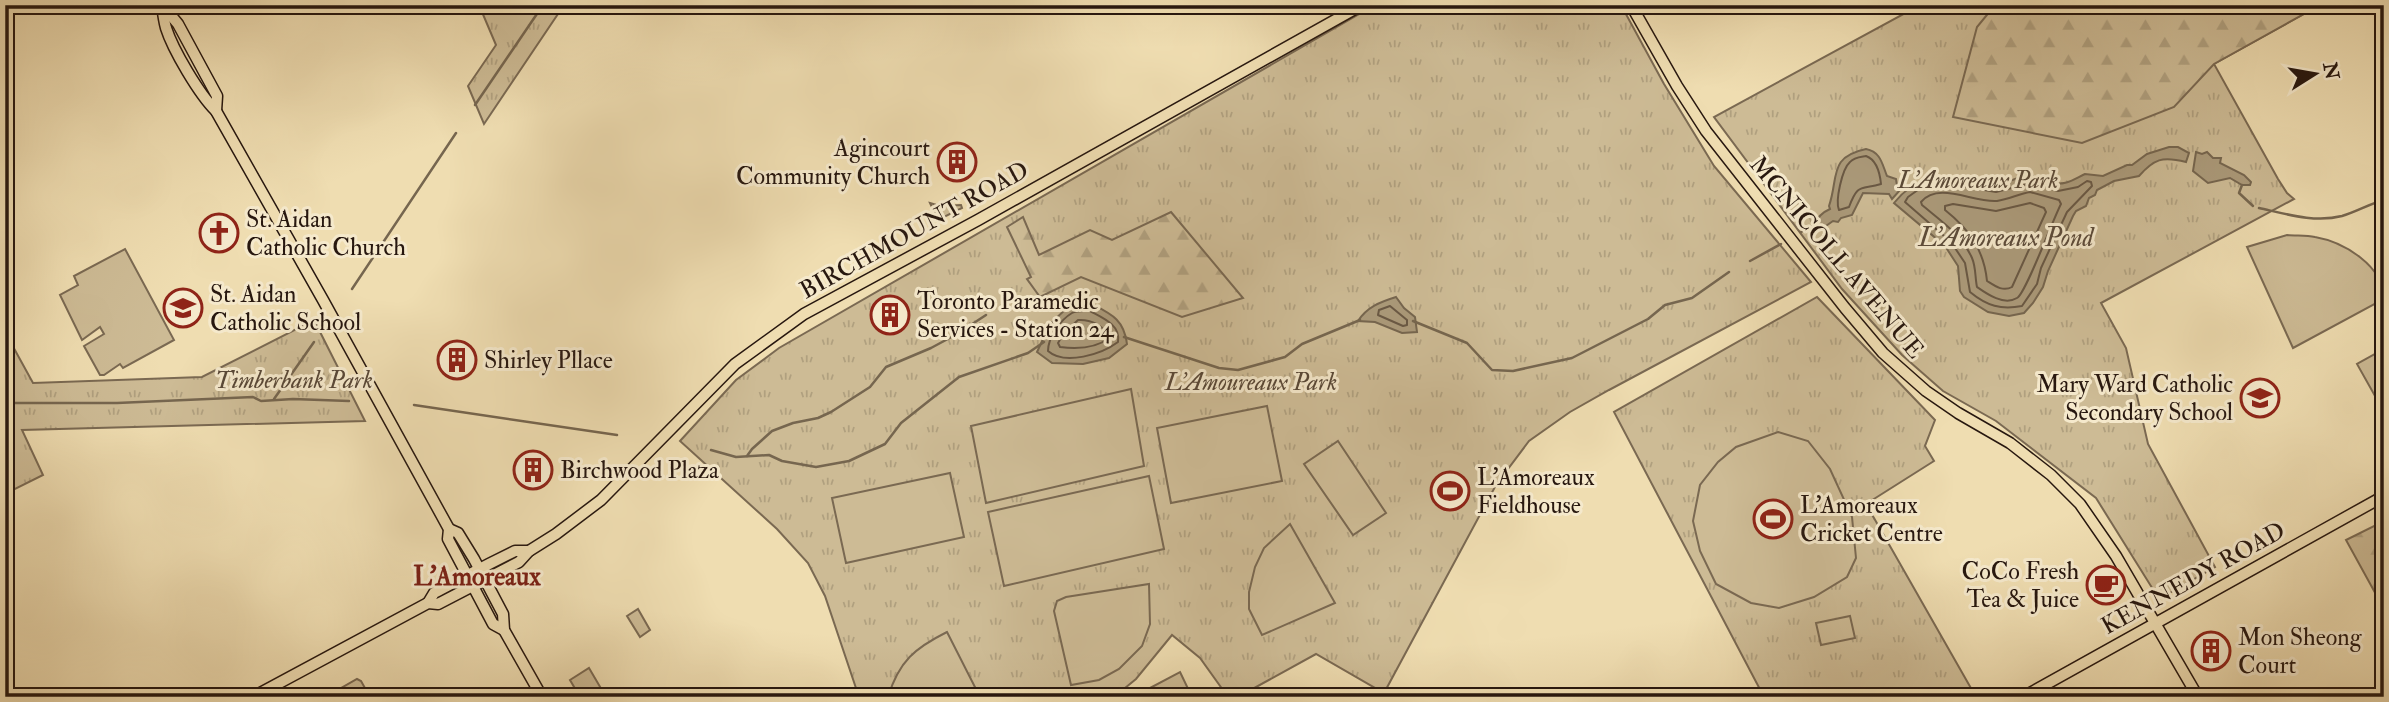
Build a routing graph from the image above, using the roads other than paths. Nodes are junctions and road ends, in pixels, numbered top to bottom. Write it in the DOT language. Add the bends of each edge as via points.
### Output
graph roads {
  1 [pos="162,5"];
  2 [pos="1362,5"];
  3 [pos="1632,5"];
  4 [pos="2384,496"];
  5 [pos="449,529"];
  6 [pos="482,574"];
  7 [pos="470,581"];
  8 [pos="2156,625"];
  9 [pos="504,630"];
  10 [pos="253,697"];
  11 [pos="542,697"];
  12 [pos="2023,697"];
  13 [pos="2198,697"];
  1 -- 5 [label="main road" via="178,24 216,96 216,111"];
  2 -- 6 [label="main road, BIRCHMOUNT ROAD" via="804,314 735,364 601,500 529,551 515,551"];
  3 -- 8 [label="main road, MCNICOLL AVENUE" via="1706,131 1845,308 1903,372 1958,413 2010,443 2080,504"];
  4 -- 8 [label="main road, KENNEDY ROAD"];
  5 -- 6 [label="main road" via="458,533"];
  5 -- 7 [label="main road" via="448,539"];
  6 -- 7 [label="main road, BIRCHMOUNT ROAD"];
  6 -- 9 [label="main road" via="503,614"];
  7 -- 9 [label="main road" via="493,624"];
  7 -- 10 [label="main road, BIRCHMOUNT ROAD" via="434,593 428,603"];
  8 -- 12 [label="main road, KENNEDY ROAD"];
  8 -- 13 [label="main road, MCNICOLL AVENUE"];
  9 -- 11 [label="main road"];
}
